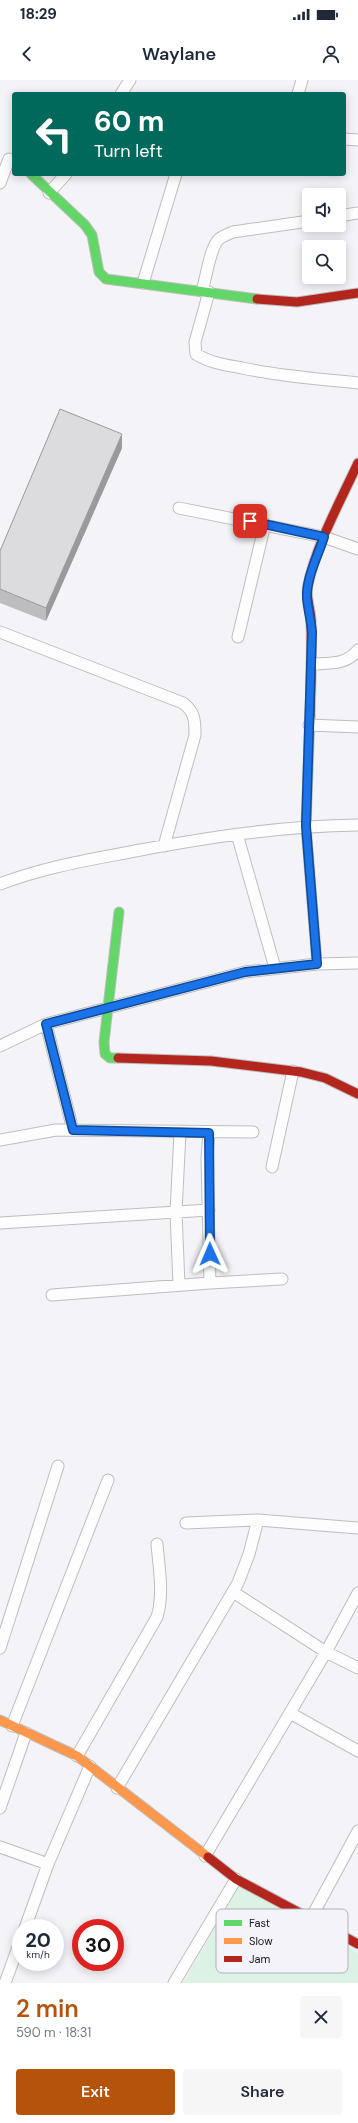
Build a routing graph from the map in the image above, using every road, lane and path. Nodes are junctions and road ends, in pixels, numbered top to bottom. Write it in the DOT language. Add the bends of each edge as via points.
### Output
graph roads {
  1 [pos="130,80"];
  2 [pos="302,80"];
  3 [pos="122,92"];
  4 [pos="299,92"];
  5 [pos="346,138"];
  6 [pos="358,140"];
  7 [pos="8,159"];
  8 [pos="34,176"];
  9 [pos="64,176"];
  10 [pos="175,176"];
  11 [pos="0,183"];
  12 [pos="49,193"];
  13 [pos="358,213"];
  14 [pos="346,215"];
  15 [pos="302,221"];
  16 [pos="143,283"];
  17 [pos="206,291"];
  18 [pos="358,293"];
  19 [pos="358,383"];
  20 [pos="358,463"];
  21 [pos="179,508"];
  22 [pos="265,524"];
  23 [pos="324,537"];
  24 [pos="358,549"];
  25 [pos="0,632"];
  26 [pos="238,637"];
  27 [pos="358,650"];
  28 [pos="312,664"];
  29 [pos="309,725"];
  30 [pos="358,727"];
  31 [pos="358,825"];
  32 [pos="306,826"];
  33 [pos="237,834"];
  34 [pos="164,846"];
  35 [pos="0,884"];
  36 [pos="119,912"];
  37 [pos="358,963"];
  38 [pos="317,964"];
  39 [pos="275,968"];
  40 [pos="108,1007"];
  41 [pos="46,1024"];
  42 [pos="0,1046"];
  43 [pos="293,1071"];
  44 [pos="358,1094"];
  45 [pos="73,1130"];
  46 [pos="253,1132"];
  47 [pos="180,1133"];
  48 [pos="209,1133"];
  49 [pos="0,1140"];
  50 [pos="272,1168"];
  51 [pos="209,1210"];
  52 [pos="176,1212"];
  53 [pos="0,1223"];
  54 [pos="282,1279"];
  55 [pos="210,1282"];
  56 [pos="179,1285"];
  57 [pos="52,1295"];
  58 [pos="58,1466"];
  59 [pos="108,1480"];
  60 [pos="258,1520"];
  61 [pos="186,1523"];
  62 [pos="358,1528"];
  63 [pos="157,1544"];
  64 [pos="232,1592"];
  65 [pos="358,1593"];
  66 [pos="0,1648"];
  67 [pos="326,1652"];
  68 [pos="358,1668"];
  69 [pos="290,1713"];
  70 [pos="0,1720"];
  71 [pos="12,1726"];
  72 [pos="26,1732"];
  73 [pos="358,1752"];
  74 [pos="77,1756"];
  75 [pos="90,1766"];
  76 [pos="117,1788"];
  77 [pos="0,1808"];
  78 [pos="358,1831"];
  79 [pos="0,1847"];
  80 [pos="205,1856"];
  81 [pos="48,1864"];
  82 [pos="236,1879"];
  83 [pos="218,1909"];
  84 [pos="294,1909"];
  85 [pos="316,1909"];
  86 [pos="216,1913"];
  87 [pos="28,1919"];
  88 [pos="348,1938"];
  89 [pos="358,1944"];
  90 [pos="12,1965"];
  91 [pos="6,1983"];
  92 [pos="174,1983"];
  1 -- 3 [label="street"];
  2 -- 4 [label="street"];
  5 -- 6 [label="street"];
  7 -- 11 [label="street"];
  8 -- 12 [label="street"];
  9 -- 12 [label="street"];
  10 -- 16 [label="street"];
  12 -- 16 [label="street" via="78,216 92,234 99,272 106,279"];
  13 -- 14 [label="street"];
  15 -- 17 [label="street" via="233,232 217,240"];
  16 -- 17 [label="street"];
  17 -- 18 [label="street" via="261,300 297,302"];
  17 -- 19 [label="street" via="196,342 196,354 199,356 214,363 270,374"];
  20 -- 23 [label="street"];
  21 -- 22 [label="street"];
  22 -- 23 [label="street"];
  22 -- 26 [label="street"];
  23 -- 24 [label="street"];
  23 -- 28 [label="street" via="308,585"];
  25 -- 34 [label="street" via="183,703 191,709 195,719 195,735"];
  27 -- 28 [label="street" via="348,660 339,663"];
  28 -- 29 [label="street"];
  29 -- 30 [label="street"];
  29 -- 32 [label="street"];
  31 -- 32 [label="street"];
  32 -- 33 [label="street"];
  32 -- 38 [label="street"];
  33 -- 34 [label="street"];
  33 -- 39 [label="street"];
  34 -- 35 [label="street" via="54,866"];
  36 -- 40 [label="street"];
  37 -- 38 [label="street"];
  38 -- 39 [label="street"];
  39 -- 40 [label="street" via="245,972"];
  40 -- 41 [label="street"];
  40 -- 43 [label="street" via="104,1042 105,1054 110,1058 211,1061"];
  41 -- 42 [label="street"];
  41 -- 45 [label="street"];
  43 -- 44 [label="street" via="325,1078"];
  43 -- 50 [label="street"];
  45 -- 47 [label="street"];
  45 -- 49 [label="street" via="56,1130"];
  46 -- 48 [label="street"];
  47 -- 48 [label="street"];
  47 -- 52 [label="street"];
  48 -- 51 [label="street"];
  51 -- 52 [label="street"];
  51 -- 55 [label="street"];
  52 -- 53 [label="street"];
  52 -- 56 [label="street"];
  54 -- 55 [label="street"];
  55 -- 56 [label="street"];
  56 -- 57 [label="street"];
  58 -- 66 [label="street"];
  59 -- 71 [label="street"];
  60 -- 61 [label="street"];
  60 -- 62 [label="street"];
  60 -- 64 [label="street" via="249,1554"];
  63 -- 74 [label="street" via="161,1606 157,1618"];
  64 -- 67 [label="street"];
  64 -- 76 [label="street"];
  65 -- 67 [label="street"];
  67 -- 68 [label="street"];
  67 -- 69 [label="street"];
  69 -- 73 [label="street"];
  69 -- 80 [label="street"];
  70 -- 71 [label="street"];
  71 -- 72 [label="street"];
  72 -- 74 [label="street"];
  72 -- 77 [label="street"];
  74 -- 75 [label="street"];
  75 -- 76 [label="street"];
  75 -- 81 [label="street"];
  76 -- 80 [label="street"];
  78 -- 85 [label="street"];
  79 -- 81 [label="street"];
  80 -- 82 [label="street"];
  81 -- 87 [label="street"];
  82 -- 83 [label="street"];
  82 -- 84 [label="street"];
  86 -- 92 [label="street"];
  88 -- 89 [label="street"];
  90 -- 91 [label="street"];
}
